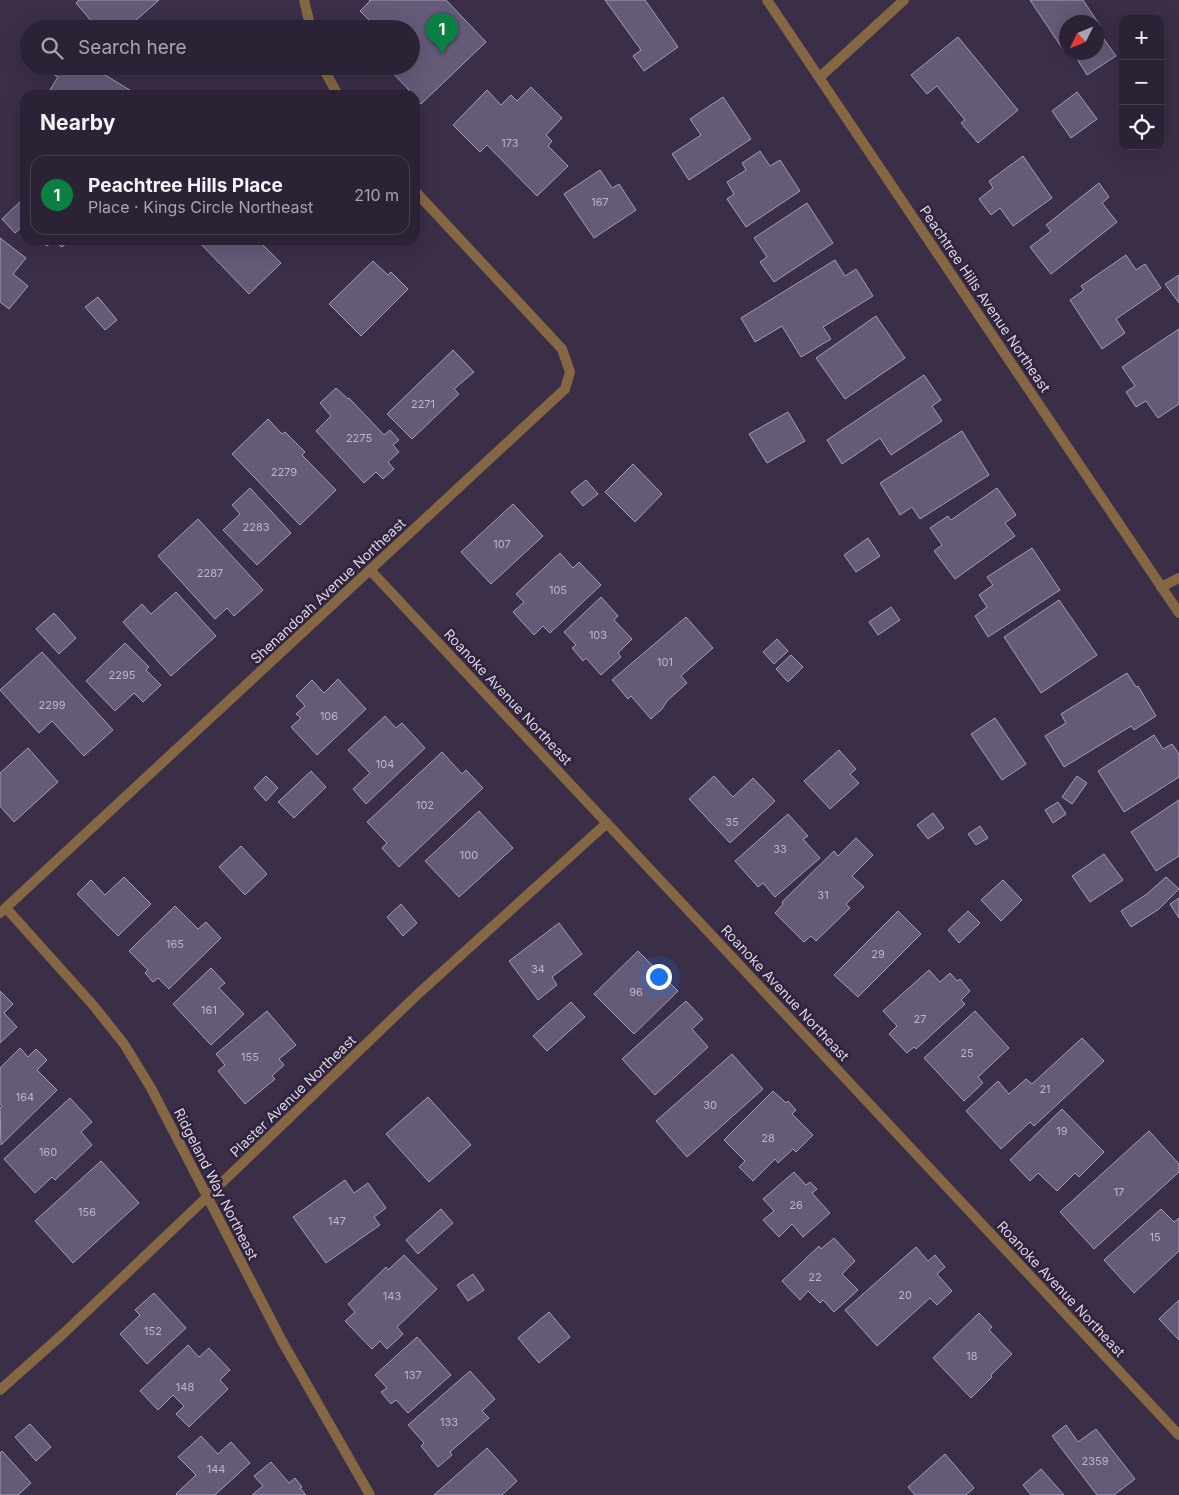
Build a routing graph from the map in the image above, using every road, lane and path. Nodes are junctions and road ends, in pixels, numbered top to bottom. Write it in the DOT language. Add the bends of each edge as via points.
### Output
graph roads {
  1 [pos="304,0"];
  2 [pos="767,0"];
  3 [pos="904,0"];
  4 [pos="309,20"];
  5 [pos="327,75"];
  6 [pos="820,77"];
  7 [pos="335,90"];
  8 [pos="420,196"];
  9 [pos="370,570"];
  10 [pos="1179,578"];
  11 [pos="1161,587"];
  12 [pos="1179,613"];
  13 [pos="607,823"];
  14 [pos="3,910"];
  15 [pos="207,1198"];
  16 [pos="0,1390"];
  17 [pos="1179,1436"];
  18 [pos="370,1495"];
  1 -- 4 [label="street"];
  2 -- 6 [label="street, Peachtree Hills Avenue Northeast"];
  3 -- 6 [label="street"];
  5 -- 7 [label="street"];
  6 -- 11 [label="street, Peachtree Hills Avenue Northeast"];
  8 -- 9 [label="street, Shenandoah Avenue Northeast" via="562,349 570,372 565,389"];
  9 -- 13 [label="street, Roanoke Avenue Northeast"];
  9 -- 14 [label="street, Shenandoah Avenue Northeast"];
  10 -- 11 [label="street"];
  11 -- 12 [label="street, Peachtree Hills Avenue Northeast"];
  13 -- 15 [label="street, Plaster Avenue Northeast" via="418,994"];
  13 -- 17 [label="street, Roanoke Avenue Northeast"];
  14 -- 15 [label="street, Ridgeland Way Northeast" via="94,1005 124,1044 151,1088"];
  15 -- 16 [label="street, Plaster Avenue Northeast"];
  15 -- 18 [label="street, Ridgeland Way Northeast" via="282,1341"];
}
